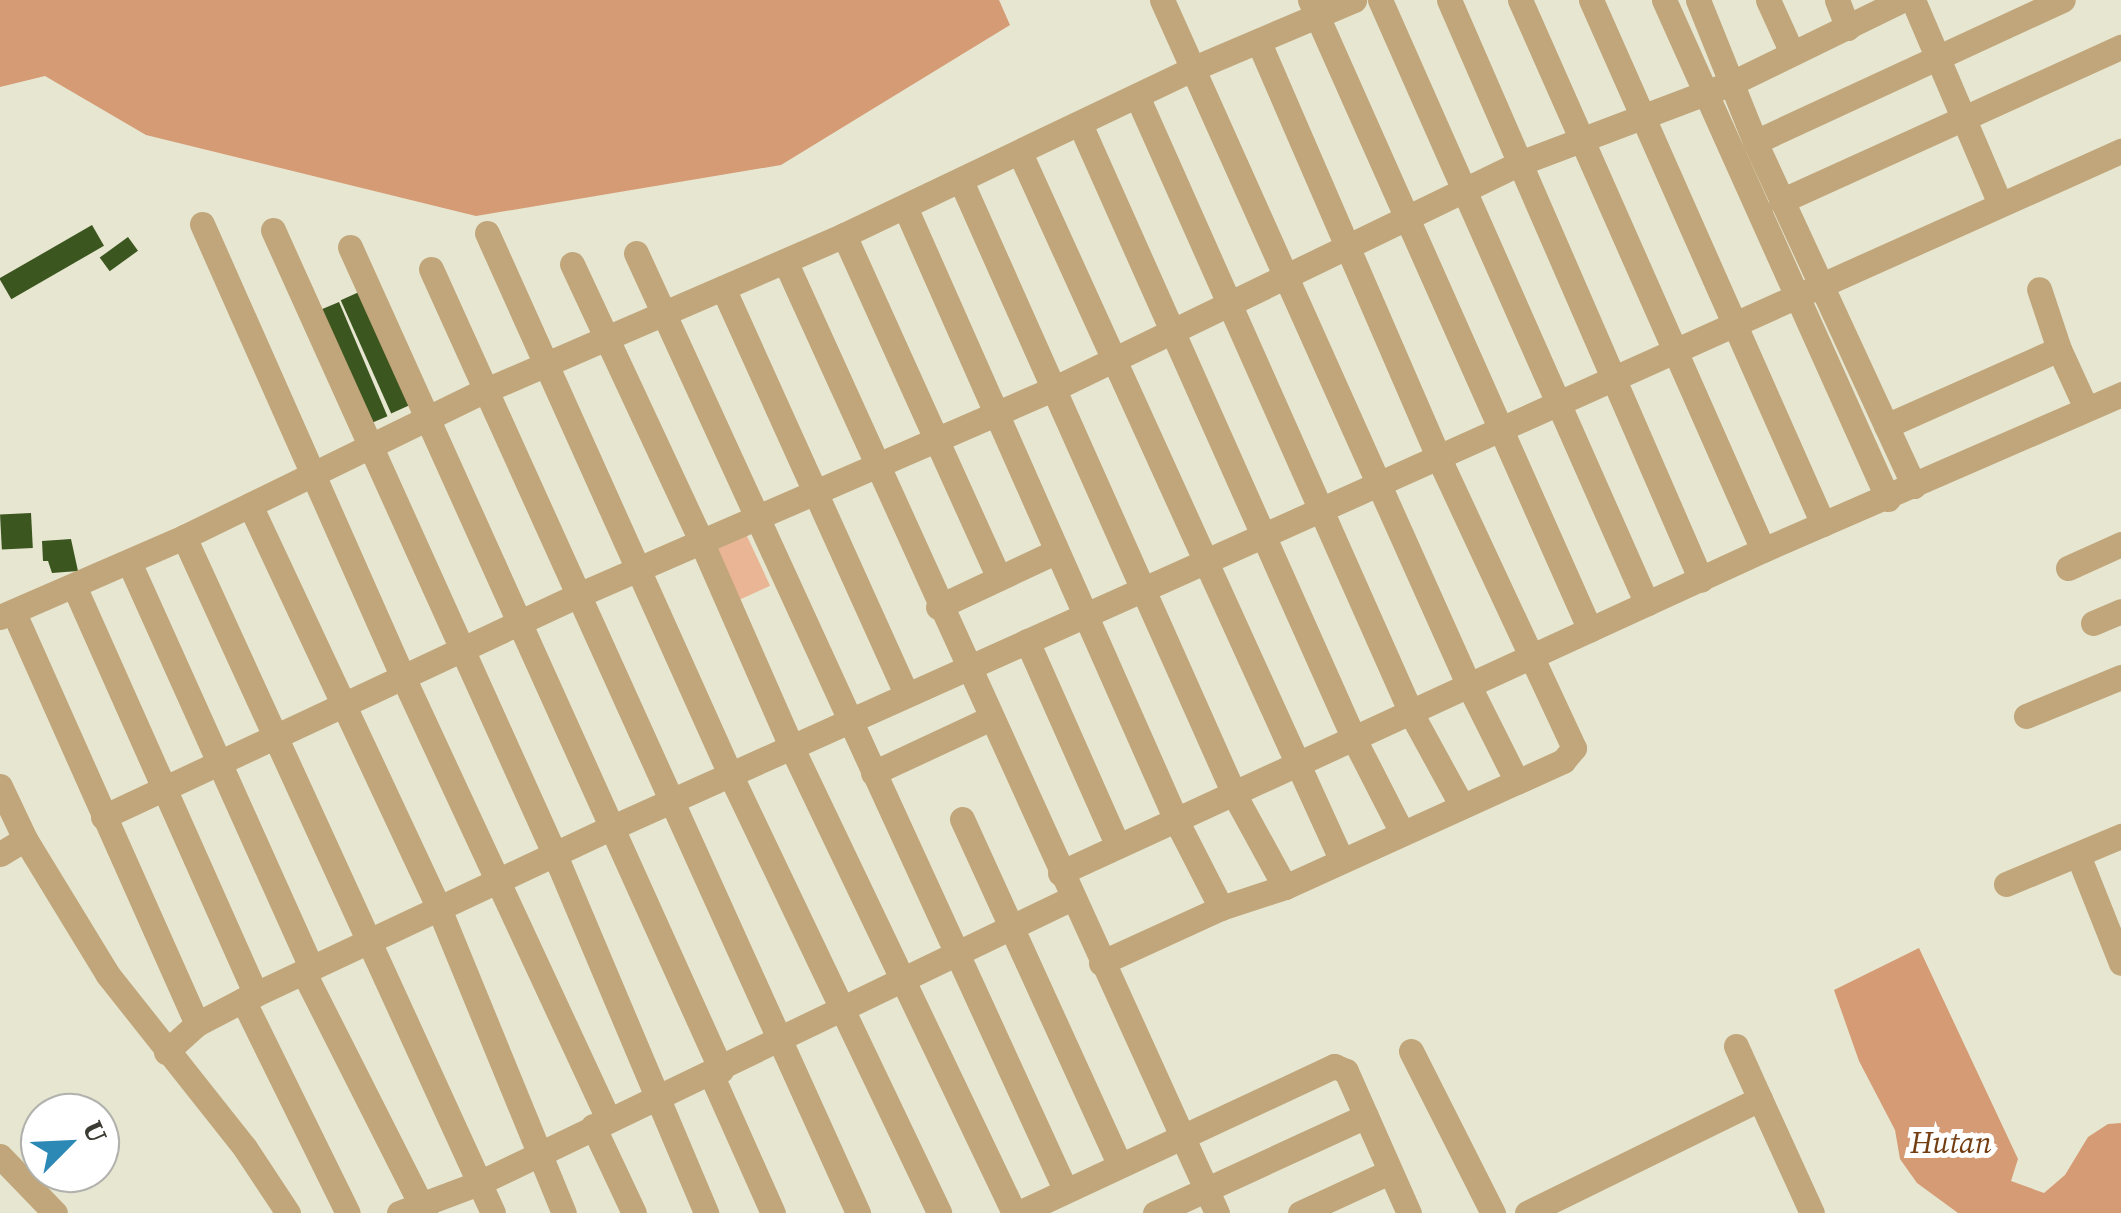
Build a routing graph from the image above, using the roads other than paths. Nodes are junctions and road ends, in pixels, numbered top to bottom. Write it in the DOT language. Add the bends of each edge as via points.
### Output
graph roads {
  1 [pos="1162,0"];
  2 [pos="1354,0"];
  3 [pos="1380,0"];
  4 [pos="1449,0"];
  5 [pos="1520,0"];
  6 [pos="1592,0"];
  7 [pos="1664,0"];
  8 [pos="1698,0"];
  9 [pos="1768,0"];
  10 [pos="1837,0"];
  11 [pos="1902,0"];
  12 [pos="1912,0"];
  13 [pos="2064,0"];
  14 [pos="1314,8"];
  15 [pos="1848,28"];
  16 [pos="1258,41"];
  17 [pos="2121,48"];
  18 [pos="1792,54"];
  19 [pos="1936,57"];
  20 [pos="1194,68"];
  21 [pos="1734,82"];
  22 [pos="1706,92"];
  23 [pos="1137,96"];
  24 [pos="1645,116"];
  25 [pos="1964,117"];
  26 [pos="1080,124"];
  27 [pos="1582,140"];
  28 [pos="1755,142"];
  29 [pos="2121,151"];
  30 [pos="1020,153"];
  31 [pos="1520,164"];
  32 [pos="961,181"];
  33 [pos="1461,191"];
  34 [pos="1781,201"];
  35 [pos="2000,204"];
  36 [pos="904,207"];
  37 [pos="1405,219"];
  38 [pos="202,224"];
  39 [pos="273,230"];
  40 [pos="487,233"];
  41 [pos="844,235"];
  42 [pos="1350,245"];
  43 [pos="350,247"];
  44 [pos="636,253"];
  45 [pos="784,262"];
  46 [pos="572,264"];
  47 [pos="431,270"];
  48 [pos="1288,274"];
  49 [pos="1820,283"];
  50 [pos="722,288"];
  51 [pos="2039,289"];
  52 [pos="1794,295"];
  53 [pos="1230,301"];
  54 [pos="663,310"];
  55 [pos="1732,322"];
  56 [pos="1170,329"];
  57 [pos="604,336"];
  58 [pos="2059,348"];
  59 [pos="1673,349"];
  60 [pos="1115,359"];
  61 [pos="545,364"];
  62 [pos="1614,375"];
  63 [pos="1055,388"];
  64 [pos="484,391"];
  65 [pos="2121,394"];
  66 [pos="1557,401"];
  67 [pos="2086,408"];
  68 [pos="995,414"];
  69 [pos="426,418"];
  70 [pos="1499,426"];
  71 [pos="1886,426"];
  72 [pos="936,436"];
  73 [pos="368,446"];
  74 [pos="1437,454"];
  75 [pos="877,464"];
  76 [pos="313,473"];
  77 [pos="1376,482"];
  78 [pos="1914,486"];
  79 [pos="814,490"];
  80 [pos="1888,498"];
  81 [pos="244,508"];
  82 [pos="1319,508"];
  83 [pos="755,518"];
  84 [pos="1823,524"];
  85 [pos="1262,535"];
  86 [pos="184,537"];
  87 [pos="702,541"];
  88 [pos="2121,544"];
  89 [pos="1763,550"];
  90 [pos="1056,552"];
  91 [pos="128,562"];
  92 [pos="1204,562"];
  93 [pos="2068,568"];
  94 [pos="640,569"];
  95 [pos="998,578"];
  96 [pos="1701,580"];
  97 [pos="74,586"];
  98 [pos="1143,590"];
  99 [pos="576,596"];
  100 [pos="1647,604"];
  101 [pos="938,607"];
  102 [pos="2121,611"];
  103 [pos="1083,614"];
  104 [pos="7,615"];
  105 [pos="518,623"];
  106 [pos="2093,624"];
  107 [pos="1590,630"];
  108 [pos="1027,641"];
  109 [pos="461,649"];
  110 [pos="1533,657"];
  111 [pos="966,668"];
  112 [pos="2121,676"];
  113 [pos="403,678"];
  114 [pos="1469,686"];
  115 [pos="906,694"];
  116 [pos="339,708"];
  117 [pos="1411,713"];
  118 [pos="2026,716"];
  119 [pos="991,718"];
  120 [pos="849,719"];
  121 [pos="275,738"];
  122 [pos="1354,738"];
  123 [pos="790,746"];
  124 [pos="221,764"];
  125 [pos="1296,766"];
  126 [pos="873,773"];
  127 [pos="730,774"];
  128 [pos="1518,782"];
  129 [pos="0,786"];
  130 [pos="164,788"];
  131 [pos="1234,794"];
  132 [pos="671,802"];
  133 [pos="1462,806"];
  134 [pos="104,816"];
  135 [pos="962,819"];
  136 [pos="1176,820"];
  137 [pos="613,827"];
  138 [pos="1402,833"];
  139 [pos="2121,836"];
  140 [pos="26,839"];
  141 [pos="1118,846"];
  142 [pos="0,854"];
  143 [pos="555,855"];
  144 [pos="2078,855"];
  145 [pos="1341,859"];
  146 [pos="1060,873"];
  147 [pos="498,884"];
  148 [pos="2006,884"];
  149 [pos="1285,886"];
  150 [pos="1072,898"];
  151 [pos="1221,908"];
  152 [pos="433,914"];
  153 [pos="1012,928"];
  154 [pos="367,943"];
  155 [pos="958,954"];
  156 [pos="1101,963"];
  157 [pos="2121,963"];
  158 [pos="308,971"];
  159 [pos="901,982"];
  160 [pos="250,997"];
  161 [pos="843,1011"];
  162 [pos="196,1024"];
  163 [pos="782,1040"];
  164 [pos="1736,1046"];
  165 [pos="1412,1051"];
  166 [pos="166,1052"];
  167 [pos="716,1072"];
  168 [pos="655,1096"];
  169 [pos="1760,1099"];
  170 [pos="1366,1116"];
  171 [pos="601,1122"];
  172 [pos="1182,1136"];
  173 [pos="531,1155"];
  174 [pos="0,1156"];
  175 [pos="1120,1165"];
  176 [pos="1390,1172"];
  177 [pos="479,1184"];
  178 [pos="1065,1189"];
  179 [pos="1212,1201"];
  180 [pos="415,1210"];
  181 [pos="55,1213"];
  182 [pos="288,1213"];
  183 [pos="348,1213"];
  184 [pos="493,1213"];
  185 [pos="564,1213"];
  186 [pos="634,1213"];
  187 [pos="706,1213"];
  188 [pos="774,1213"];
  189 [pos="858,1213"];
  190 [pos="940,1213"];
  191 [pos="1016,1213"];
  192 [pos="1155,1213"];
  193 [pos="1300,1213"];
  194 [pos="1409,1213"];
  195 [pos="1493,1213"];
  196 [pos="1527,1213"];
  197 [pos="1812,1213"];
  1 -- 20 [label="street"];
  2 -- 14 [label="street"];
  3 -- 33 [label="street"];
  4 -- 31 [label="street"];
  5 -- 27 [label="street"];
  6 -- 24 [label="street"];
  7 -- 22 [label="street"];
  8 -- 21 [label="street"];
  9 -- 18 [label="street"];
  10 -- 15 [label="street"];
  11 -- 15 [label="street"];
  12 -- 19 [label="street"];
  13 -- 19 [label="street"];
  14 -- 16 [label="street"];
  14 -- 37 [label="street"];
  15 -- 18 [label="street"];
  16 -- 20 [label="street"];
  16 -- 42 [label="street"];
  17 -- 25 [label="street"];
  18 -- 21 [label="street"];
  19 -- 25 [label="street"];
  19 -- 28 [label="street"];
  20 -- 23 [label="street"];
  20 -- 48 [label="street"];
  21 -- 22 [label="street"];
  21 -- 28 [label="street"];
  22 -- 24 [label="street"];
  22 -- 52 [label="street"];
  23 -- 26 [label="street"];
  23 -- 53 [label="street"];
  24 -- 27 [label="street"];
  24 -- 55 [label="street"];
  25 -- 34 [label="street"];
  25 -- 35 [label="street"];
  26 -- 30 [label="street"];
  26 -- 56 [label="street"];
  27 -- 31 [label="street"];
  27 -- 59 [label="street"];
  28 -- 34 [label="street"];
  29 -- 35 [label="street"];
  30 -- 32 [label="street"];
  30 -- 60 [label="street"];
  31 -- 33 [label="street"];
  31 -- 62 [label="street"];
  32 -- 36 [label="street"];
  32 -- 63 [label="street"];
  33 -- 37 [label="street"];
  33 -- 66 [label="street"];
  34 -- 49 [label="street"];
  35 -- 49 [label="street"];
  36 -- 41 [label="street"];
  36 -- 68 [label="street"];
  37 -- 42 [label="street"];
  37 -- 70 [label="street"];
  38 -- 76 [label="street"];
  39 -- 73 [label="street"];
  40 -- 61 [label="street"];
  41 -- 45 [label="street"];
  41 -- 72 [label="street"];
  42 -- 48 [label="street"];
  42 -- 74 [label="street"];
  43 -- 69 [label="street"];
  44 -- 54 [label="street"];
  45 -- 50 [label="street"];
  45 -- 75 [label="street"];
  46 -- 57 [label="street"];
  47 -- 64 [label="street"];
  48 -- 53 [label="street"];
  48 -- 77 [label="street"];
  49 -- 52 [label="street"];
  49 -- 71 [label="street"];
  50 -- 54 [label="street"];
  50 -- 79 [label="street"];
  51 -- 58 [label="street"];
  52 -- 55 [label="street"];
  52 -- 80 [label="street"];
  53 -- 56 [label="street"];
  53 -- 82 [label="street"];
  54 -- 57 [label="street"];
  54 -- 83 [label="street"];
  55 -- 59 [label="street"];
  55 -- 84 [label="street"];
  56 -- 60 [label="street"];
  56 -- 85 [label="street"];
  57 -- 61 [label="street"];
  57 -- 87 [label="street"];
  58 -- 67 [label="street"];
  58 -- 71 [label="street"];
  59 -- 62 [label="street"];
  59 -- 89 [label="street"];
  60 -- 63 [label="street"];
  60 -- 92 [label="street"];
  61 -- 64 [label="street"];
  61 -- 94 [label="street"];
  62 -- 66 [label="street"];
  62 -- 96 [label="street"];
  63 -- 68 [label="street"];
  63 -- 98 [label="street"];
  64 -- 69 [label="street"];
  64 -- 99 [label="street"];
  65 -- 67 [label="street"];
  66 -- 70 [label="street"];
  66 -- 100 [label="street"];
  67 -- 78 [label="street"];
  68 -- 72 [label="street"];
  68 -- 90 [label="street"];
  69 -- 73 [label="street"];
  69 -- 105 [label="street"];
  70 -- 74 [label="street"];
  70 -- 107 [label="street"];
  71 -- 78 [label="street"];
  72 -- 75 [label="street"];
  72 -- 95 [label="street"];
  73 -- 76 [label="street"];
  73 -- 109 [label="street"];
  74 -- 77 [label="street"];
  74 -- 110 [label="street"];
  75 -- 79 [label="street"];
  75 -- 101 [label="street"];
  76 -- 81 [label="street"];
  76 -- 113 [label="street"];
  77 -- 82 [label="street"];
  77 -- 114 [label="street"];
  78 -- 80 [label="street"];
  79 -- 83 [label="street"];
  79 -- 115 [label="street"];
  80 -- 84 [label="street"];
  81 -- 86 [label="street"];
  81 -- 116 [label="street"];
  82 -- 85 [label="street"];
  82 -- 117 [label="street"];
  83 -- 87 [label="street"];
  83 -- 120 [label="street"];
  84 -- 89 [label="street"];
  85 -- 92 [label="street"];
  85 -- 122 [label="street"];
  86 -- 91 [label="street"];
  86 -- 121 [label="street"];
  87 -- 94 [label="street"];
  87 -- 123 [label="street"];
  88 -- 93 [label="street"];
  89 -- 96 [label="street"];
  90 -- 95 [label="street"];
  90 -- 103 [label="street"];
  91 -- 97 [label="street"];
  91 -- 124 [label="street"];
  92 -- 98 [label="street"];
  92 -- 125 [label="street"];
  94 -- 99 [label="street"];
  94 -- 127 [label="street"];
  95 -- 101 [label="street"];
  96 -- 100 [label="street"];
  97 -- 104 [label="street"];
  97 -- 130 [label="street"];
  98 -- 103 [label="street"];
  98 -- 131 [label="street"];
  99 -- 105 [label="street"];
  99 -- 132 [label="street"];
  100 -- 107 [label="street"];
  101 -- 111 [label="street"];
  102 -- 106 [label="street"];
  103 -- 108 [label="street"];
  103 -- 136 [label="street"];
  104 -- 134 [label="street"];
  105 -- 109 [label="street"];
  105 -- 137 [label="street"];
  107 -- 110 [label="street"];
  108 -- 111 [label="street"];
  108 -- 141 [label="street"];
  109 -- 113 [label="street"];
  109 -- 143 [label="street"];
  110 -- 114 [label="street"];
  110 -- 128 [label="street" via="1574,748 1563,761"];
  111 -- 115 [label="street"];
  111 -- 119 [label="street"];
  112 -- 118 [label="street"];
  113 -- 116 [label="street"];
  113 -- 147 [label="street"];
  114 -- 117 [label="street"];
  114 -- 128 [label="street"];
  115 -- 120 [label="street"];
  116 -- 121 [label="street"];
  116 -- 152 [label="street"];
  117 -- 122 [label="street"];
  117 -- 133 [label="street"];
  119 -- 126 [label="street"];
  119 -- 146 [label="street"];
  120 -- 123 [label="street"];
  120 -- 126 [label="street"];
  121 -- 124 [label="street"];
  121 -- 154 [label="street"];
  122 -- 125 [label="street"];
  122 -- 138 [label="street"];
  123 -- 127 [label="street"];
  123 -- 159 [label="street"];
  124 -- 130 [label="street"];
  124 -- 158 [label="street"];
  125 -- 131 [label="street"];
  125 -- 145 [label="street"];
  126 -- 155 [label="street"];
  127 -- 132 [label="street"];
  127 -- 161 [label="street"];
  128 -- 133 [label="street"];
  129 -- 140 [label="street"];
  130 -- 134 [label="street"];
  130 -- 160 [label="street"];
  131 -- 136 [label="street"];
  131 -- 149 [label="street"];
  132 -- 137 [label="street"];
  132 -- 163 [label="street"];
  133 -- 138 [label="street"];
  134 -- 162 [label="street"];
  135 -- 153 [label="street"];
  136 -- 141 [label="street"];
  136 -- 151 [label="street"];
  137 -- 143 [label="street"];
  137 -- 167 [label="street"];
  138 -- 145 [label="street"];
  139 -- 144 [label="street"];
  140 -- 142 [label="street"];
  140 -- 166 [label="street" via="108,975"];
  141 -- 146 [label="street"];
  143 -- 147 [label="street"];
  143 -- 168 [label="street"];
  144 -- 148 [label="street"];
  144 -- 157 [label="street"];
  145 -- 149 [label="street"];
  146 -- 150 [label="street"];
  147 -- 152 [label="street"];
  147 -- 171 [label="street"];
  149 -- 151 [label="street"];
  150 -- 153 [label="street"];
  150 -- 156 [label="street"];
  151 -- 156 [label="street"];
  152 -- 154 [label="street"];
  152 -- 173 [label="street"];
  153 -- 155 [label="street"];
  153 -- 175 [label="street"];
  154 -- 158 [label="street"];
  154 -- 177 [label="street"];
  155 -- 159 [label="street"];
  155 -- 178 [label="street"];
  156 -- 172 [label="street"];
  158 -- 160 [label="street"];
  158 -- 180 [label="street"];
  159 -- 161 [label="street"];
  159 -- 191 [label="street"];
  160 -- 162 [label="street"];
  160 -- 183 [label="street"];
  161 -- 163 [label="street"];
  161 -- 190 [label="street"];
  162 -- 166 [label="street"];
  163 -- 167 [label="street"];
  163 -- 189 [label="street"];
  164 -- 169 [label="street"];
  165 -- 195 [label="street"];
  166 -- 182 [label="street"];
  167 -- 168 [label="street"];
  167 -- 188 [label="street"];
  168 -- 171 [label="street"];
  168 -- 187 [label="street"];
  169 -- 196 [label="street"];
  169 -- 197 [label="street"];
  170 -- 172 [label="street" via="1346,1071 1334,1066"];
  170 -- 176 [label="street"];
  170 -- 179 [label="street"];
  171 -- 173 [label="street"];
  171 -- 186 [label="street"];
  172 -- 175 [label="street"];
  172 -- 179 [label="street"];
  173 -- 177 [label="street"];
  173 -- 185 [label="street"];
  174 -- 181 [label="street"];
  175 -- 178 [label="street"];
  176 -- 193 [label="street"];
  176 -- 194 [label="street"];
  177 -- 180 [label="street"];
  177 -- 184 [label="street"];
  178 -- 191 [label="street"];
  179 -- 192 [label="street"];
}
